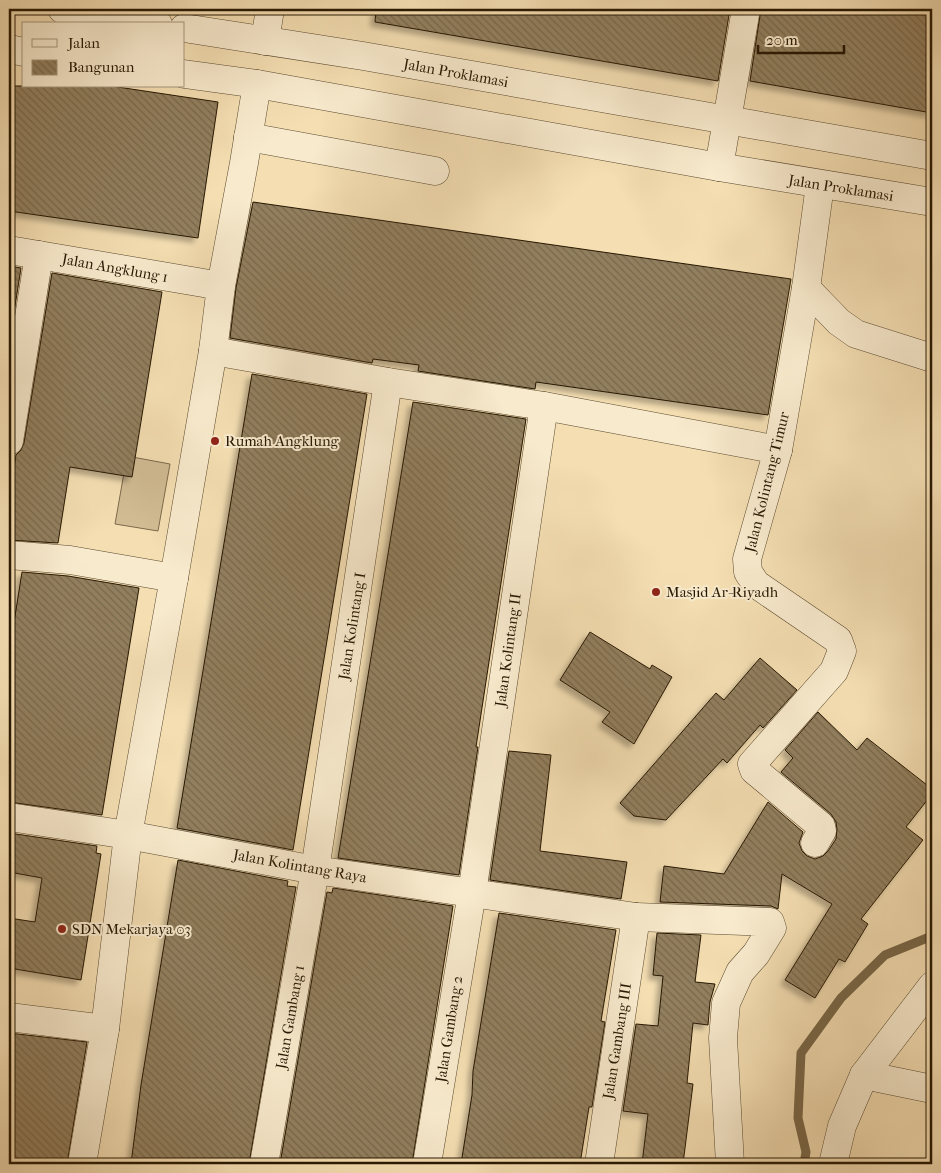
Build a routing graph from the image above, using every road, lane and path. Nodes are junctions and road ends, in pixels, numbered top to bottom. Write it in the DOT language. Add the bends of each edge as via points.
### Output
graph roads {
  1 [pos="62,9"];
  2 [pos="270,9"];
  3 [pos="746,9"];
  4 [pos="145,22"];
  5 [pos="185,28"];
  6 [pos="265,41"];
  7 [pos="9,50"];
  8 [pos="22,52"];
  9 [pos="185,74"];
  10 [pos="257,84"];
  11 [pos="728,120"];
  12 [pos="248,137"];
  13 [pos="932,156"];
  14 [pos="719,167"];
  15 [pos="435,171"];
  16 [pos="820,185"];
  17 [pos="932,202"];
  18 [pos="9,250"];
  19 [pos="39,255"];
  20 [pos="221,286"];
  21 [pos="806,288"];
  22 [pos="213,352"];
  23 [pos="932,358"];
  24 [pos="388,382"];
  25 [pos="544,406"];
  26 [pos="9,441"];
  27 [pos="778,450"];
  28 [pos="9,558"];
  29 [pos="174,578"];
  30 [pos="9,817"];
  31 [pos="128,835"];
  32 [pos="815,843"];
  33 [pos="315,870"];
  34 [pos="472,893"];
  35 [pos="636,917"];
  36 [pos="932,986"];
  37 [pos="9,1016"];
  38 [pos="105,1029"];
  39 [pos="864,1074"];
  40 [pos="932,1089"];
  41 [pos="82,1164"];
  42 [pos="264,1164"];
  43 [pos="427,1164"];
  44 [pos="599,1164"];
  45 [pos="730,1164"];
  46 [pos="833,1164"];
  1 -- 4 [label="street"];
  2 -- 6 [label="street"];
  3 -- 11 [label="street"];
  5 -- 6 [label="street, Jalan Proklamasi"];
  6 -- 11 [label="street, Jalan Proklamasi"];
  7 -- 8 [label="street"];
  9 -- 10 [label="street, Jalan Proklamasi"];
  10 -- 12 [label="street"];
  10 -- 14 [label="street, Jalan Proklamasi"];
  11 -- 13 [label="street, Jalan Proklamasi"];
  11 -- 14 [label="street"];
  12 -- 15 [label="street"];
  12 -- 20 [label="street"];
  14 -- 16 [label="street, Jalan Proklamasi"];
  16 -- 17 [label="street, Jalan Proklamasi"];
  16 -- 21 [label="street, Jalan Kolintang Timur"];
  18 -- 19 [label="street, Jalan Angklung 1"];
  19 -- 20 [label="street, Jalan Angklung 1"];
  19 -- 26 [label="street"];
  20 -- 22 [label="street"];
  21 -- 23 [label="street" via="839,322 856,334"];
  21 -- 27 [label="street, Jalan Kolintang Timur"];
  22 -- 24 [label="street"];
  22 -- 29 [label="street"];
  24 -- 25 [label="street"];
  24 -- 33 [label="street, Jalan Kolintang I"];
  25 -- 27 [label="street"];
  25 -- 34 [label="street, Jalan Kolintang II"];
  27 -- 32 [label="street, Jalan Kolintang Timur" via="748,559 748,572 756,584 838,640 842,650 834,672 752,766 821,826 822,831"];
  28 -- 29 [label="street" via="70,560"];
  29 -- 31 [label="street"];
  30 -- 31 [label="street, Jalan Kolintang Raya"];
  31 -- 33 [label="street, Jalan Kolintang Raya"];
  31 -- 38 [label="street"];
  33 -- 34 [label="street, Jalan Kolintang Raya"];
  33 -- 42 [label="street, Jalan Gambang 1"];
  34 -- 35 [label="street, Jalan Kolintang Raya"];
  34 -- 43 [label="street, Jalan Gambang 2"];
  35 -- 44 [label="street, Jalan Gambang III"];
  35 -- 45 [label="street, Jalan Kolintang Raya" via="767,921 771,924 772,928 756,954 736,979 726,1003 723,1038"];
  36 -- 39 [label="street"];
  37 -- 38 [label="street"];
  38 -- 41 [label="street"];
  39 -- 40 [label="street"];
  39 -- 46 [label="street" via="842,1126"];
}
